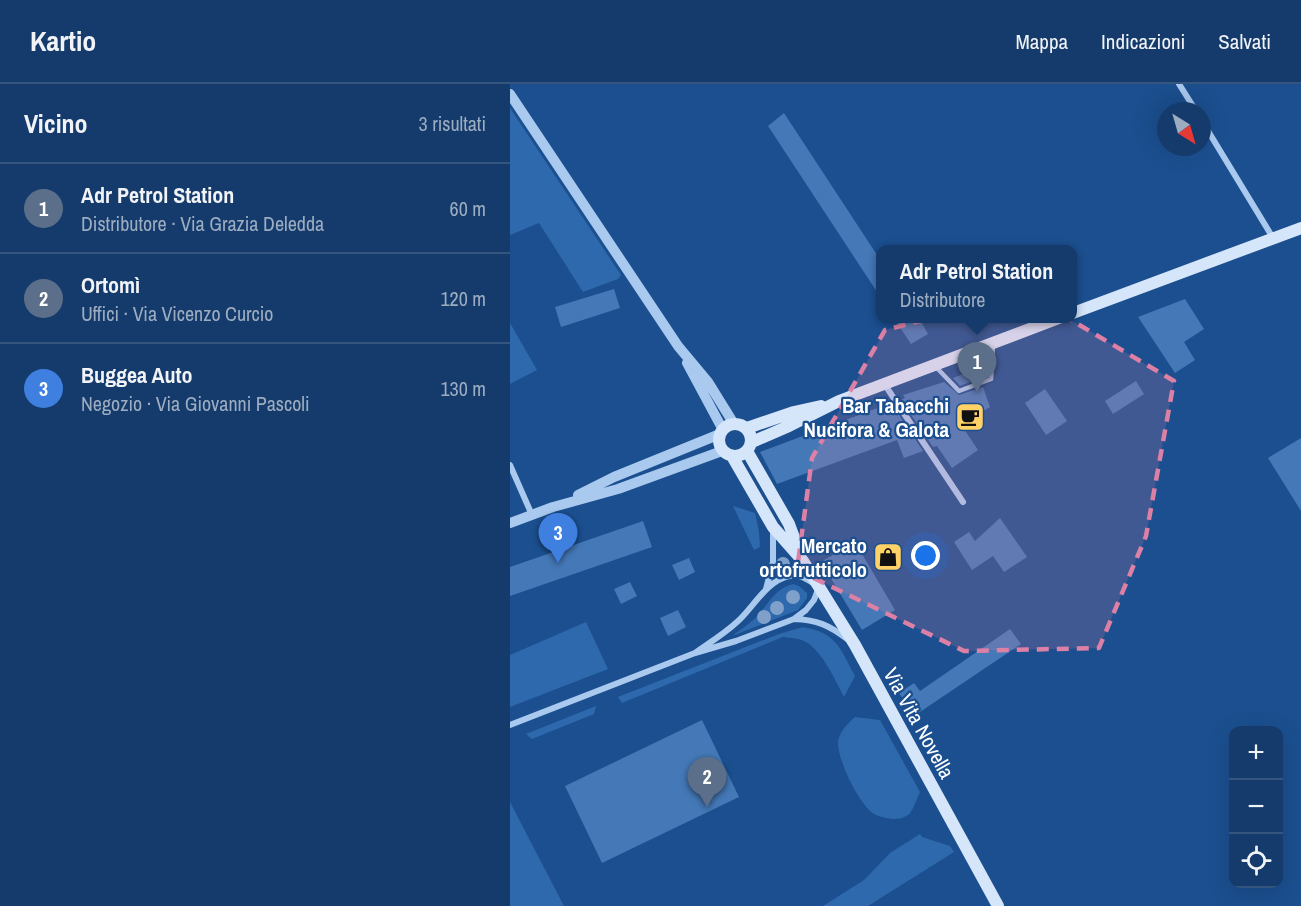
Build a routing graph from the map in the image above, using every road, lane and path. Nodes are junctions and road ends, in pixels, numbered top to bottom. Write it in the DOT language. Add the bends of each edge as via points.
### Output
graph roads {
  1 [pos="1179,84"];
  2 [pos="510,94"];
  3 [pos="1190,102"];
  4 [pos="1211,136"];
  5 [pos="1301,228"];
  6 [pos="1274,238"];
  7 [pos="1077,312"];
  8 [pos="1046,323"];
  9 [pos="993,343"];
  10 [pos="935,366"];
  11 [pos="885,385"];
  12 [pos="839,401"];
  13 [pos="747,428"];
  14 [pos="726,429"];
  15 [pos="750,446"];
  16 [pos="727,453"];
  17 [pos="510,465"];
  18 [pos="963,502"];
  19 [pos="553,507"];
  20 [pos="532,515"];
  21 [pos="510,523"];
  22 [pos="773,527"];
  23 [pos="803,561"];
  24 [pos="819,587"];
  25 [pos="766,590"];
  26 [pos="794,619"];
  27 [pos="855,645"];
  28 [pos="695,653"];
  29 [pos="510,724"];
  30 [pos="998,906"];
  1 -- 3 [label="street"];
  2 -- 14 [label="street" via="678,346 708,382"];
  4 -- 6 [label="street"];
  5 -- 6 [label="main road"];
  6 -- 7 [label="main road"];
  8 -- 9 [label="main road"];
  9 -- 10 [label="main road"];
  9 -- 10 [label="lane" via="991,379 959,391"];
  10 -- 11 [label="main road"];
  11 -- 12 [label="main road"];
  11 -- 18 [label="street"];
  12 -- 13 [label="main road"];
  12 -- 15 [label="main road"];
  13 -- 14 [label="main road" via="741,424"];
  13 -- 15 [label="main road"];
  14 -- 16 [label="main road" via="719,440"];
  14 -- 19 [label="street"];
  15 -- 16 [label="main road" via="743,455"];
  15 -- 23 [label="main road"];
  16 -- 19 [label="street"];
  16 -- 22 [label="main road"];
  17 -- 20 [label="street"];
  19 -- 20 [label="street"];
  20 -- 21 [label="street"];
  22 -- 23 [label="main road"];
  22 -- 25 [label="street" via="773,562"];
  23 -- 24 [label="main road, Via Vita Novella"];
  24 -- 25 [label="street" via="804,577 790,575"];
  24 -- 26 [label="street" via="814,600"];
  24 -- 27 [label="main road, Via Vita Novella"];
  25 -- 28 [label="street" via="737,623"];
  26 -- 27 [label="street" via="824,624"];
  26 -- 28 [label="street"];
  27 -- 30 [label="main road, Via Vita Novella"];
  28 -- 29 [label="street"];
}
